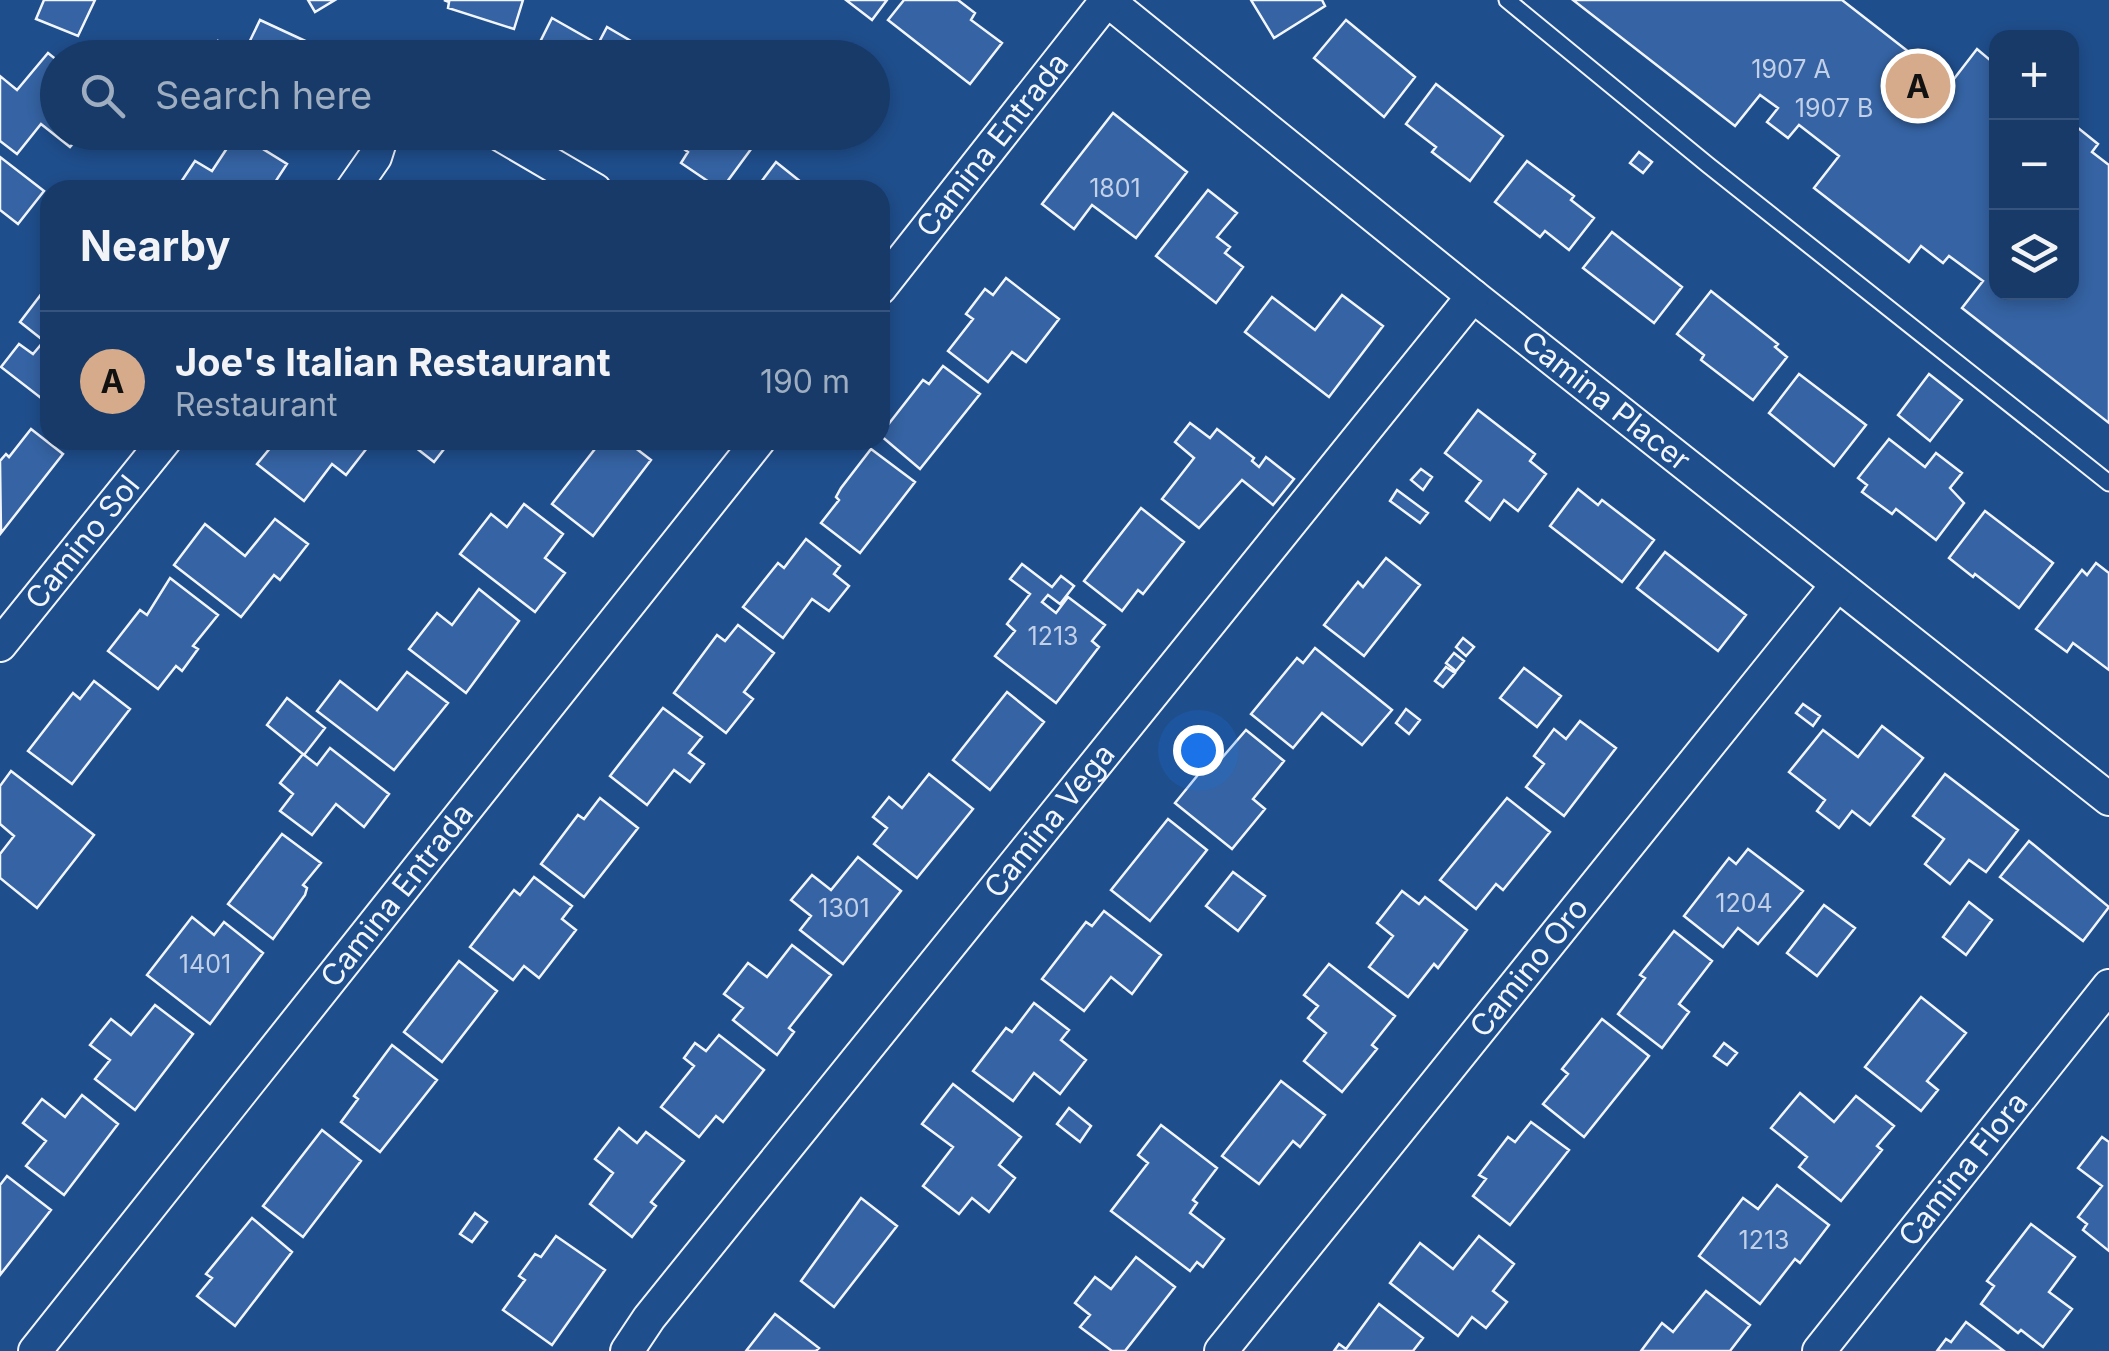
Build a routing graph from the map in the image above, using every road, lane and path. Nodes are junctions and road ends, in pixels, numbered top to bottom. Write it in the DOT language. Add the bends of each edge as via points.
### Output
graph roads {
  1 [pos="1107,0"];
  2 [pos="1507,0"];
  3 [pos="377,150"];
  4 [pos="527,150"];
  5 [pos="359,180"];
  6 [pos="578,180"];
  7 [pos="890,275"];
  8 [pos="1473,296"];
  9 [pos="157,450"];
  10 [pos="751,450"];
  11 [pos="2109,482"];
  12 [pos="1837,584"];
  13 [pos="0,645"];
  14 [pos="2109,800"];
  15 [pos="2109,986"];
  16 [pos="35,1351"];
  17 [pos="627,1351"];
  18 [pos="1220,1351"];
  19 [pos="1819,1351"];
  1 -- 7 [label="street, Camina Entrada"];
  1 -- 8 [label="street, Camina Placer"];
  2 -- 11 [label="lane"];
  3 -- 5 [label="street"];
  4 -- 6 [label="street"];
  8 -- 12 [label="street, Camina Placer"];
  8 -- 17 [label="street, Camina Vega"];
  9 -- 13 [label="street, Camino Sol"];
  10 -- 16 [label="street, Camina Entrada"];
  12 -- 14 [label="street, Camina Placer"];
  12 -- 18 [label="street, Camino Oro"];
  15 -- 19 [label="street, Camina Flora"];
}
